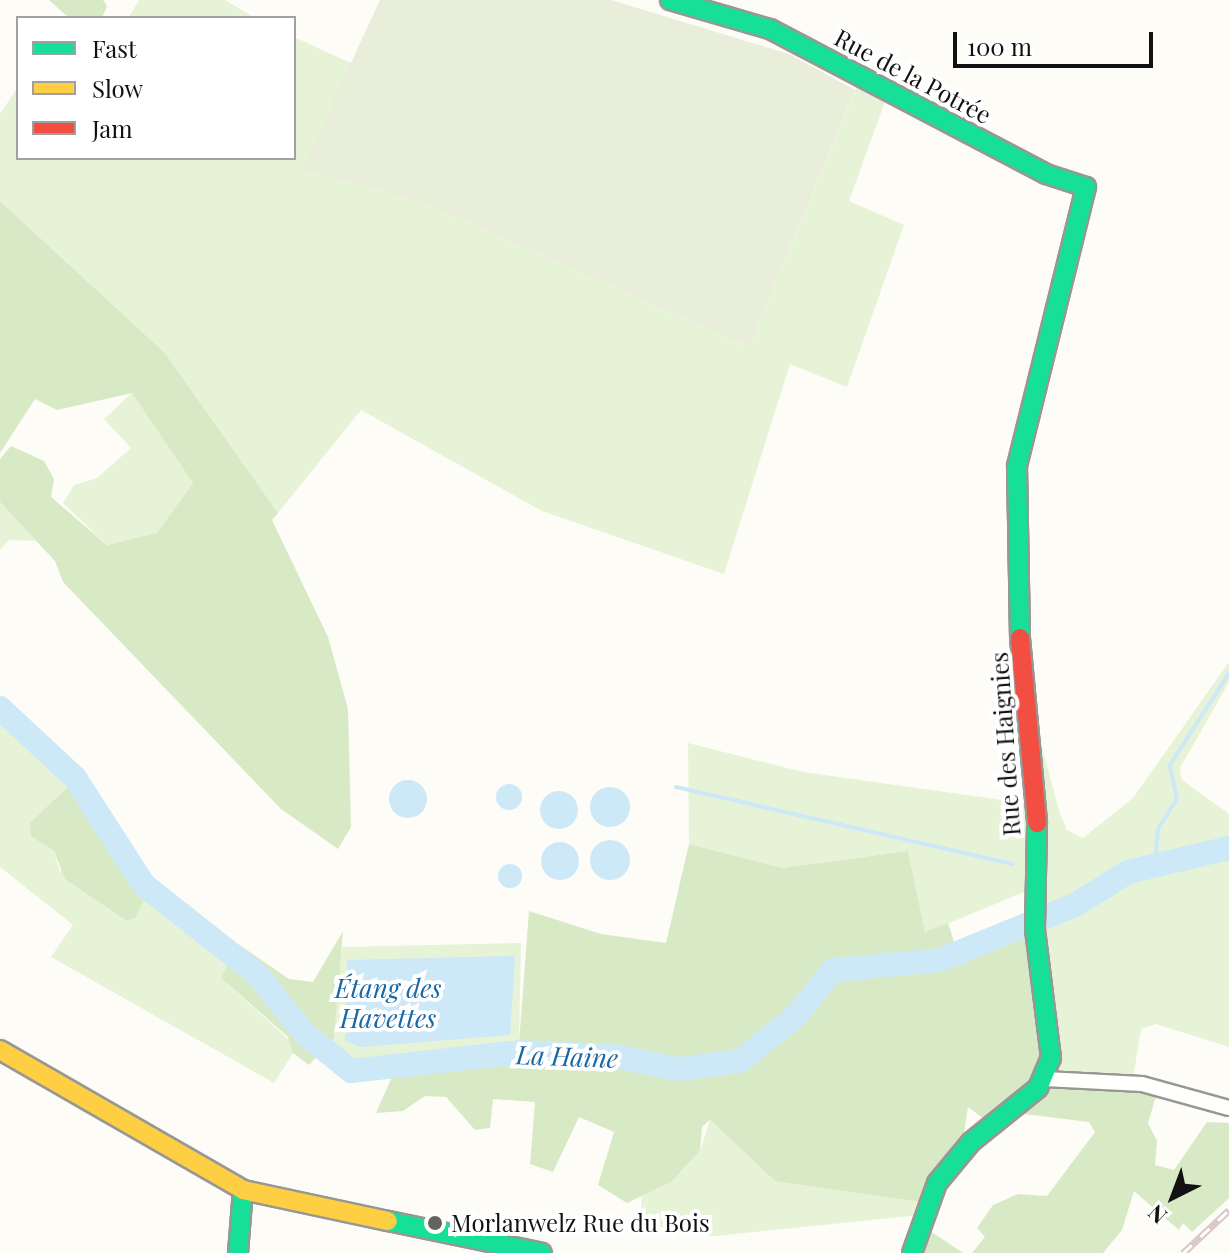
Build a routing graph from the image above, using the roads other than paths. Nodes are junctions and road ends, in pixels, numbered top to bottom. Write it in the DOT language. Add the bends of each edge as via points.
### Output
graph roads {
  1 [pos="670,0"];
  2 [pos="1086,187"];
  3 [pos="0,1050"];
  4 [pos="1045,1079"];
  5 [pos="1229,1108"];
  6 [pos="243,1190"];
  7 [pos="238,1253"];
  8 [pos="542,1253"];
  9 [pos="912,1253"];
  1 -- 2 [label="street, Rue de la Potrée" via="770,29 1046,174"];
  2 -- 4 [label="street, Rue des Haignies" via="1018,452 1019,629 1037,805 1035,920 1052,1044"];
  3 -- 6 [label="street"];
  4 -- 5 [label="street" via="1142,1084"];
  4 -- 9 [label="street" via="971,1142 937,1183"];
  6 -- 7 [label="street"];
  6 -- 8 [label="street"];
}
